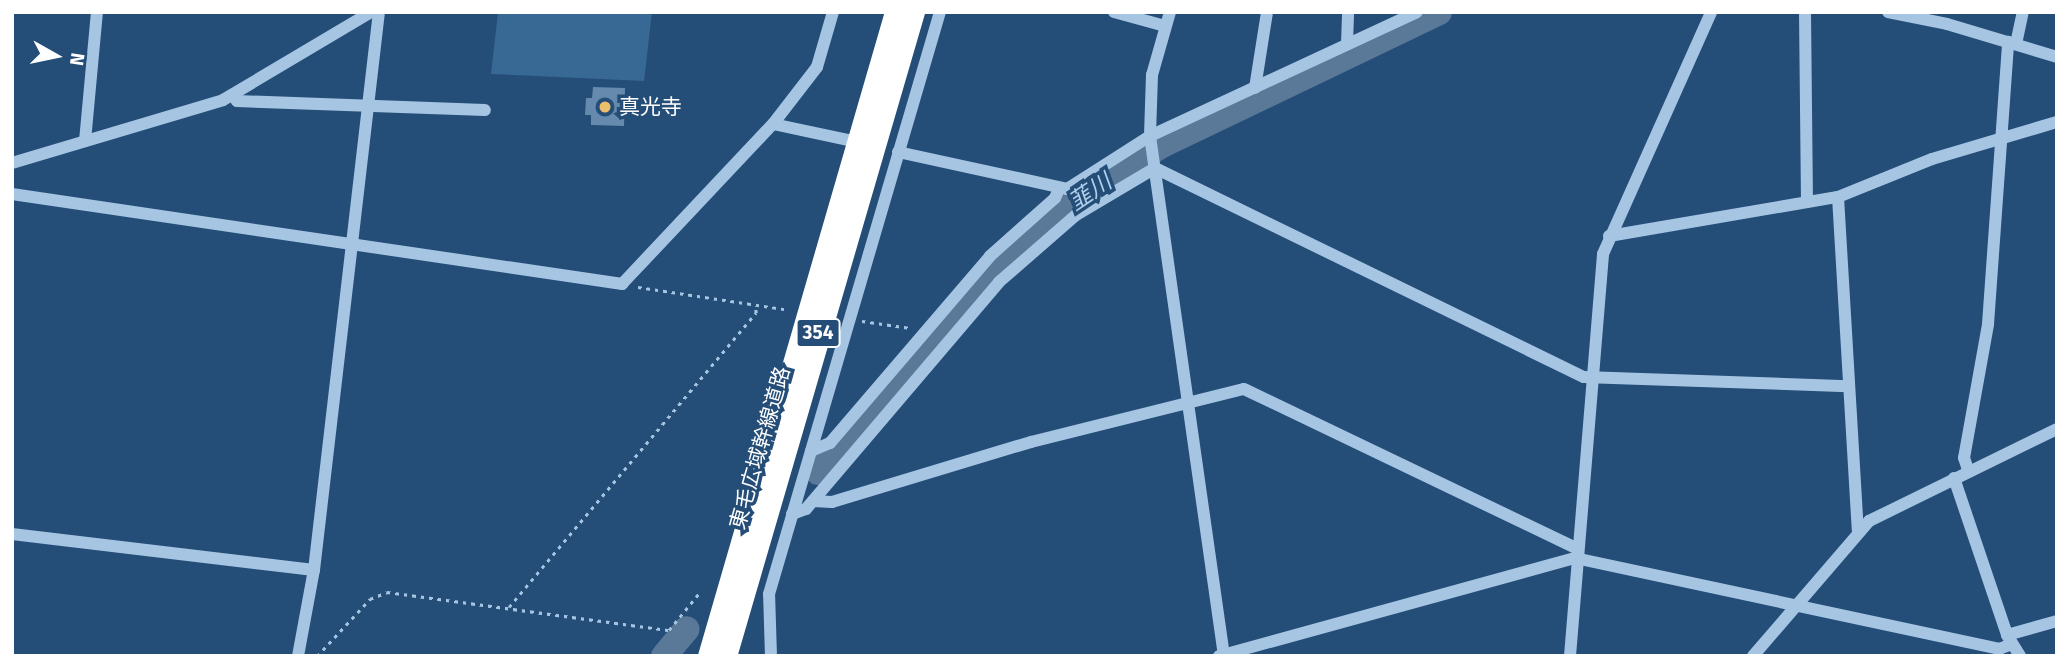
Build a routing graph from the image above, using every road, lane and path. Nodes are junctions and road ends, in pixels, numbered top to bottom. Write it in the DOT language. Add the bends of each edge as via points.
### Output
graph roads {
  1 [pos="97,12"];
  2 [pos="371,12"];
  3 [pos="379,12"];
  4 [pos="832,12"];
  5 [pos="895,12"];
  6 [pos="914,12"];
  7 [pos="940,12"];
  8 [pos="1114,12"];
  9 [pos="1170,12"];
  10 [pos="1267,12"];
  11 [pos="1349,12"];
  12 [pos="1417,12"];
  13 [pos="1711,12"];
  14 [pos="1805,12"];
  15 [pos="1888,12"];
  16 [pos="2023,12"];
  17 [pos="1166,26"];
  18 [pos="2012,43"];
  19 [pos="1347,44"];
  20 [pos="2057,57"];
  21 [pos="1255,88"];
  22 [pos="233,95"];
  23 [pos="368,104"];
  24 [pos="485,110"];
  25 [pos="2057,122"];
  26 [pos="773,124"];
  27 [pos="2002,138"];
  28 [pos="1151,139"];
  29 [pos="85,141"];
  30 [pos="858,142"];
  31 [pos="898,152"];
  32 [pos="12,163"];
  33 [pos="1154,164"];
  34 [pos="1059,189"];
  35 [pos="12,194"];
  36 [pos="1838,197"];
  37 [pos="1807,202"];
  38 [pos="1609,236"];
  39 [pos="351,243"];
  40 [pos="622,284"];
  41 [pos="755,305"];
  42 [pos="784,309"];
  43 [pos="850,319"];
  44 [pos="925,330"];
  45 [pos="1590,377"];
  46 [pos="1848,386"];
  47 [pos="1187,401"];
  48 [pos="2057,429"];
  49 [pos="811,451"];
  50 [pos="1968,470"];
  51 [pos="1954,478"];
  52 [pos="813,501"];
  53 [pos="792,514"];
  54 [pos="1858,530"];
  55 [pos="12,534"];
  56 [pos="1576,553"];
  57 [pos="314,570"];
  58 [pos="700,592"];
  59 [pos="1795,604"];
  60 [pos="509,608"];
  61 [pos="2057,621"];
  62 [pos="2009,639"];
  63 [pos="725,655"];
  64 [pos="1222,655"];
  65 [pos="298,656"];
  66 [pos="317,656"];
  67 [pos="771,656"];
  68 [pos="1570,656"];
  69 [pos="1753,656"];
  70 [pos="2020,656"];
  1 -- 29 [label="street"];
  2 -- 22 [label="street"];
  3 -- 23 [label="street"];
  4 -- 26 [label="street" via="817,66"];
  5 -- 30 [label="highway, 東毛広域幹線道路 / 354"];
  6 -- 63 [label="highway, 東毛広域幹線道路 / 354"];
  7 -- 31 [label="street"];
  8 -- 17 [label="street"];
  9 -- 17 [label="street"];
  10 -- 21 [label="street"];
  11 -- 19 [label="street"];
  12 -- 19 [label="street"];
  13 -- 38 [label="street"];
  14 -- 37 [label="street"];
  15 -- 18 [label="street"];
  16 -- 18 [label="street"];
  17 -- 28 [label="street" via="1149,94"];
  18 -- 20 [label="street"];
  18 -- 27 [label="street"];
  19 -- 21 [label="street"];
  21 -- 28 [label="street"];
  22 -- 23 [label="street" via="237,101"];
  22 -- 29 [label="street"];
  23 -- 24 [label="street"];
  23 -- 39 [label="street"];
  25 -- 27 [label="street"];
  26 -- 30 [label="street"];
  26 -- 40 [label="street"];
  27 -- 36 [label="street" via="1932,159"];
  27 -- 50 [label="street" via="1988,324 1964,458"];
  28 -- 33 [label="street"];
  28 -- 34 [label="street" via="1075,186"];
  29 -- 32 [label="street"];
  30 -- 63 [label="highway, 東毛広域幹線道路 / 354"];
  31 -- 34 [label="street"];
  31 -- 43 [label="street"];
  33 -- 45 [label="street"];
  33 -- 47 [label="street"];
  33 -- 52 [label="street" via="1076,215 999,282"];
  34 -- 44 [label="street" via="1055,198 990,256"];
  35 -- 39 [label="street"];
  36 -- 37 [label="street"];
  36 -- 46 [label="street"];
  37 -- 38 [label="street"];
  38 -- 45 [label="street" via="1600,271"];
  39 -- 40 [label="street"];
  39 -- 57 [label="street"];
  40 -- 41 [label="path"];
  41 -- 42 [label="path"];
  41 -- 60 [label="path" via="756,313"];
  43 -- 44 [label="path"];
  43 -- 49 [label="street"];
  44 -- 49 [label="street" via="830,443"];
  45 -- 46 [label="street"];
  45 -- 56 [label="street"];
  46 -- 54 [label="street"];
  47 -- 52 [label="street" via="832,502"];
  47 -- 56 [label="street" via="1235,390 1252,391"];
  47 -- 64 [label="street"];
  48 -- 50 [label="street"];
  49 -- 53 [label="street"];
  50 -- 51 [label="street"];
  51 -- 54 [label="street"];
  51 -- 62 [label="street"];
  52 -- 53 [label="street" via="802,513"];
  53 -- 67 [label="street" via="767,605"];
  54 -- 59 [label="street"];
  55 -- 57 [label="street"];
  56 -- 59 [label="street"];
  56 -- 64 [label="street"];
  56 -- 68 [label="street"];
  57 -- 65 [label="street"];
  58 -- 60 [label="path" via="669,630"];
  59 -- 62 [label="street" via="1999,649"];
  59 -- 69 [label="street"];
  60 -- 66 [label="path" via="387,592 370,599"];
  61 -- 62 [label="street"];
  62 -- 70 [label="street"];
}
